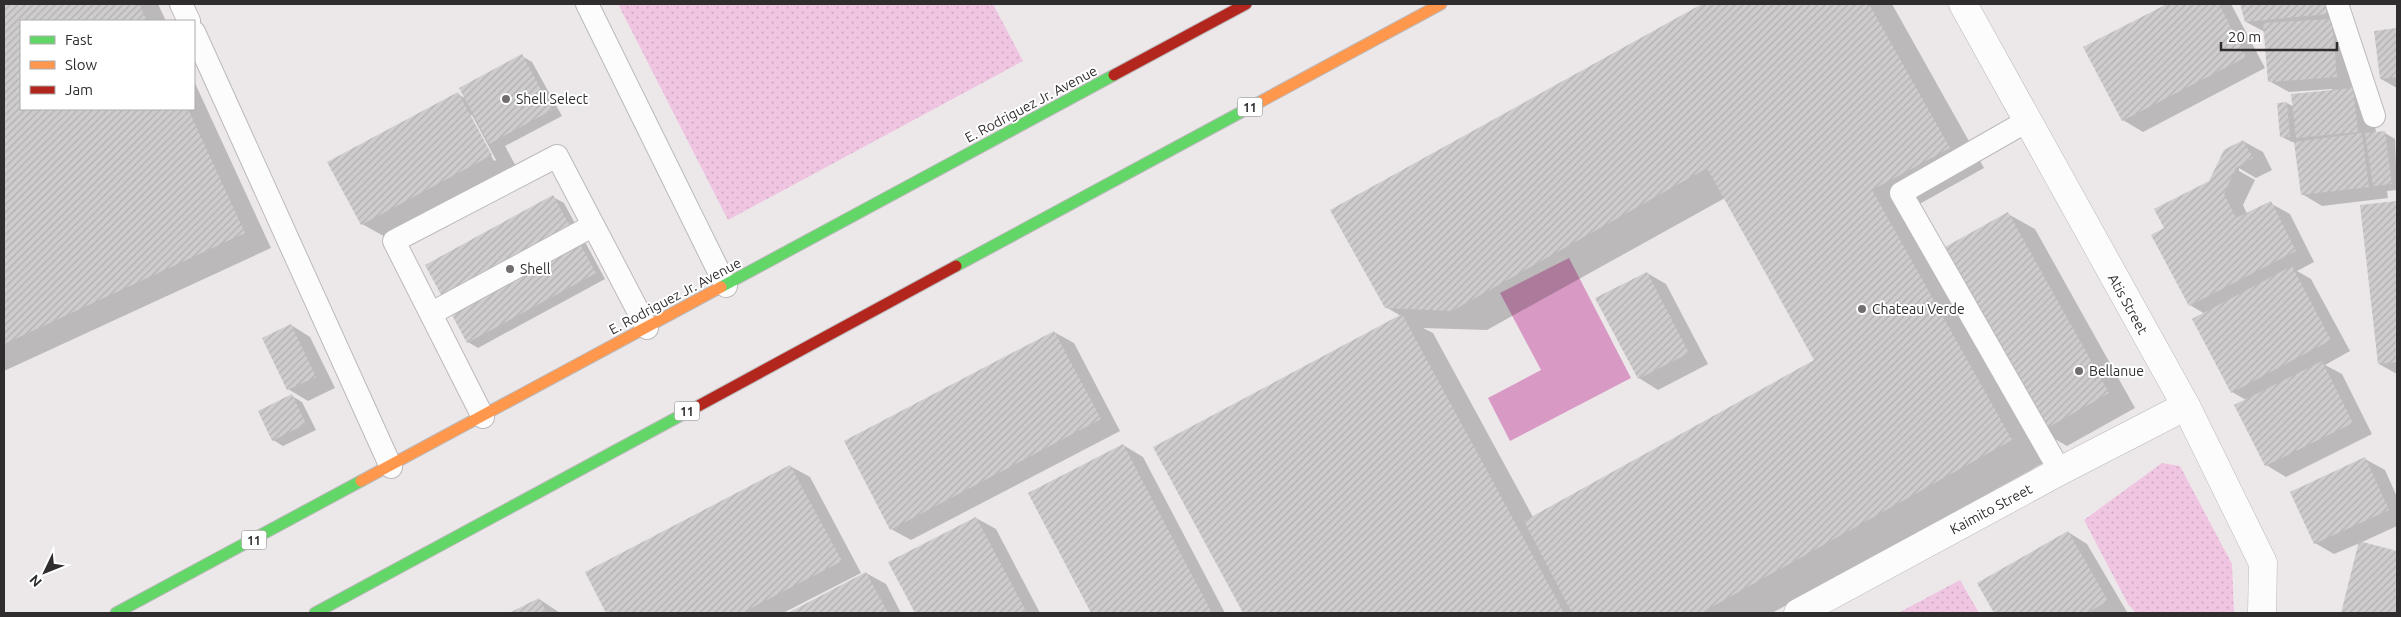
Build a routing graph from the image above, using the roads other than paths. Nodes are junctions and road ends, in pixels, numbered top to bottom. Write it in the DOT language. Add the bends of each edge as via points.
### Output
graph roads {
  1 [pos="181,4"];
  2 [pos="587,4"];
  3 [pos="1246,4"];
  4 [pos="1441,4"];
  5 [pos="1963,4"];
  6 [pos="2337,4"];
  7 [pos="189,20"];
  8 [pos="195,34"];
  9 [pos="2374,116"];
  10 [pos="2027,121"];
  11 [pos="592,226"];
  12 [pos="726,286"];
  13 [pos="432,313"];
  14 [pos="647,328"];
  15 [pos="2186,406"];
  16 [pos="483,417"];
  17 [pos="391,467"];
  18 [pos="2060,471"];
  19 [pos="116,613"];
  20 [pos="315,613"];
  21 [pos="1798,613"];
  22 [pos="2262,613"];
  1 -- 7 [label="lane"];
  2 -- 12 [label="lane"];
  3 -- 12 [label="main road, E. Rodriguez Jr. Avenue / 11"];
  4 -- 20 [label="main road, 11"];
  5 -- 10 [label="street, Atis Street"];
  6 -- 9 [label="lane"];
  8 -- 17 [label="lane"];
  10 -- 15 [label="street, Atis Street"];
  10 -- 18 [label="lane" via="1901,193"];
  11 -- 13 [label="lane"];
  11 -- 13 [label="lane" via="557,156 394,241"];
  11 -- 14 [label="lane"];
  12 -- 14 [label="main road, E. Rodriguez Jr. Avenue / 11"];
  13 -- 16 [label="lane"];
  14 -- 16 [label="main road, E. Rodriguez Jr. Avenue / 11"];
  15 -- 18 [label="street, Kaimito Street"];
  15 -- 22 [label="street, Atis Street" via="2262,563"];
  16 -- 17 [label="main road, E. Rodriguez Jr. Avenue / 11"];
  17 -- 19 [label="main road, E. Rodriguez Jr. Avenue / 11"];
  18 -- 21 [label="street, Kaimito Street"];
}
